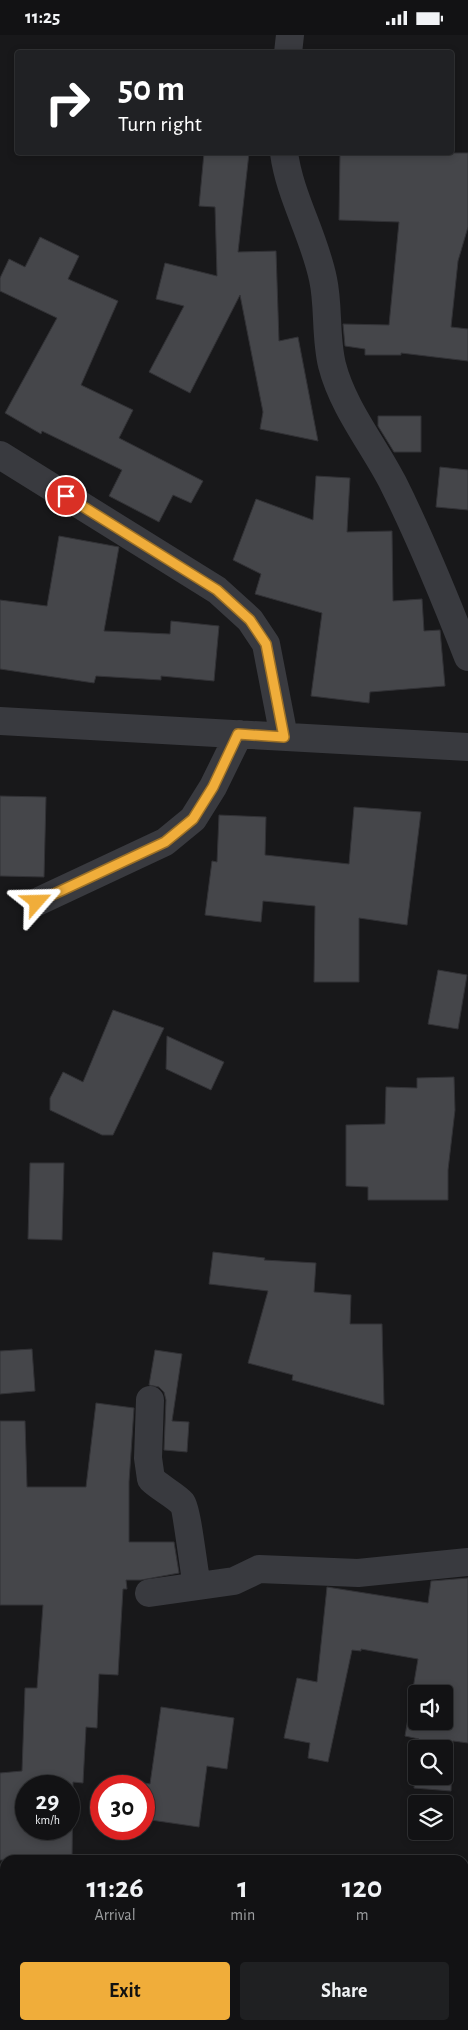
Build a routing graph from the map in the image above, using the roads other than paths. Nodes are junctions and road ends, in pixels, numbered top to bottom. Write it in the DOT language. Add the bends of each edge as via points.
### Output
graph roads {
  1 [pos="290,35"];
  2 [pos="288,50"];
  3 [pos="284,155"];
  4 [pos="0,455"];
  5 [pos="468,657"];
  6 [pos="0,721"];
  7 [pos="238,734"];
  8 [pos="284,737"];
  9 [pos="468,747"];
  10 [pos="37,902"];
  11 [pos="150,1400"];
  12 [pos="468,1561"];
  13 [pos="197,1586"];
  14 [pos="149,1593"];
  1 -- 2 [label="street"];
  3 -- 5 [label="street" via="296,203 324,280 326,329 333,366 346,401 393,482"];
  4 -- 8 [label="street" via="217,590 250,620 266,644"];
  6 -- 7 [label="street"];
  7 -- 8 [label="street"];
  7 -- 10 [label="street" via="213,787 193,819 165,842"];
  8 -- 9 [label="street"];
  11 -- 13 [label="street" via="148,1458 151,1479 182,1503"];
  12 -- 13 [label="street" via="358,1573 259,1569 234,1581"];
  13 -- 14 [label="street"];
}
